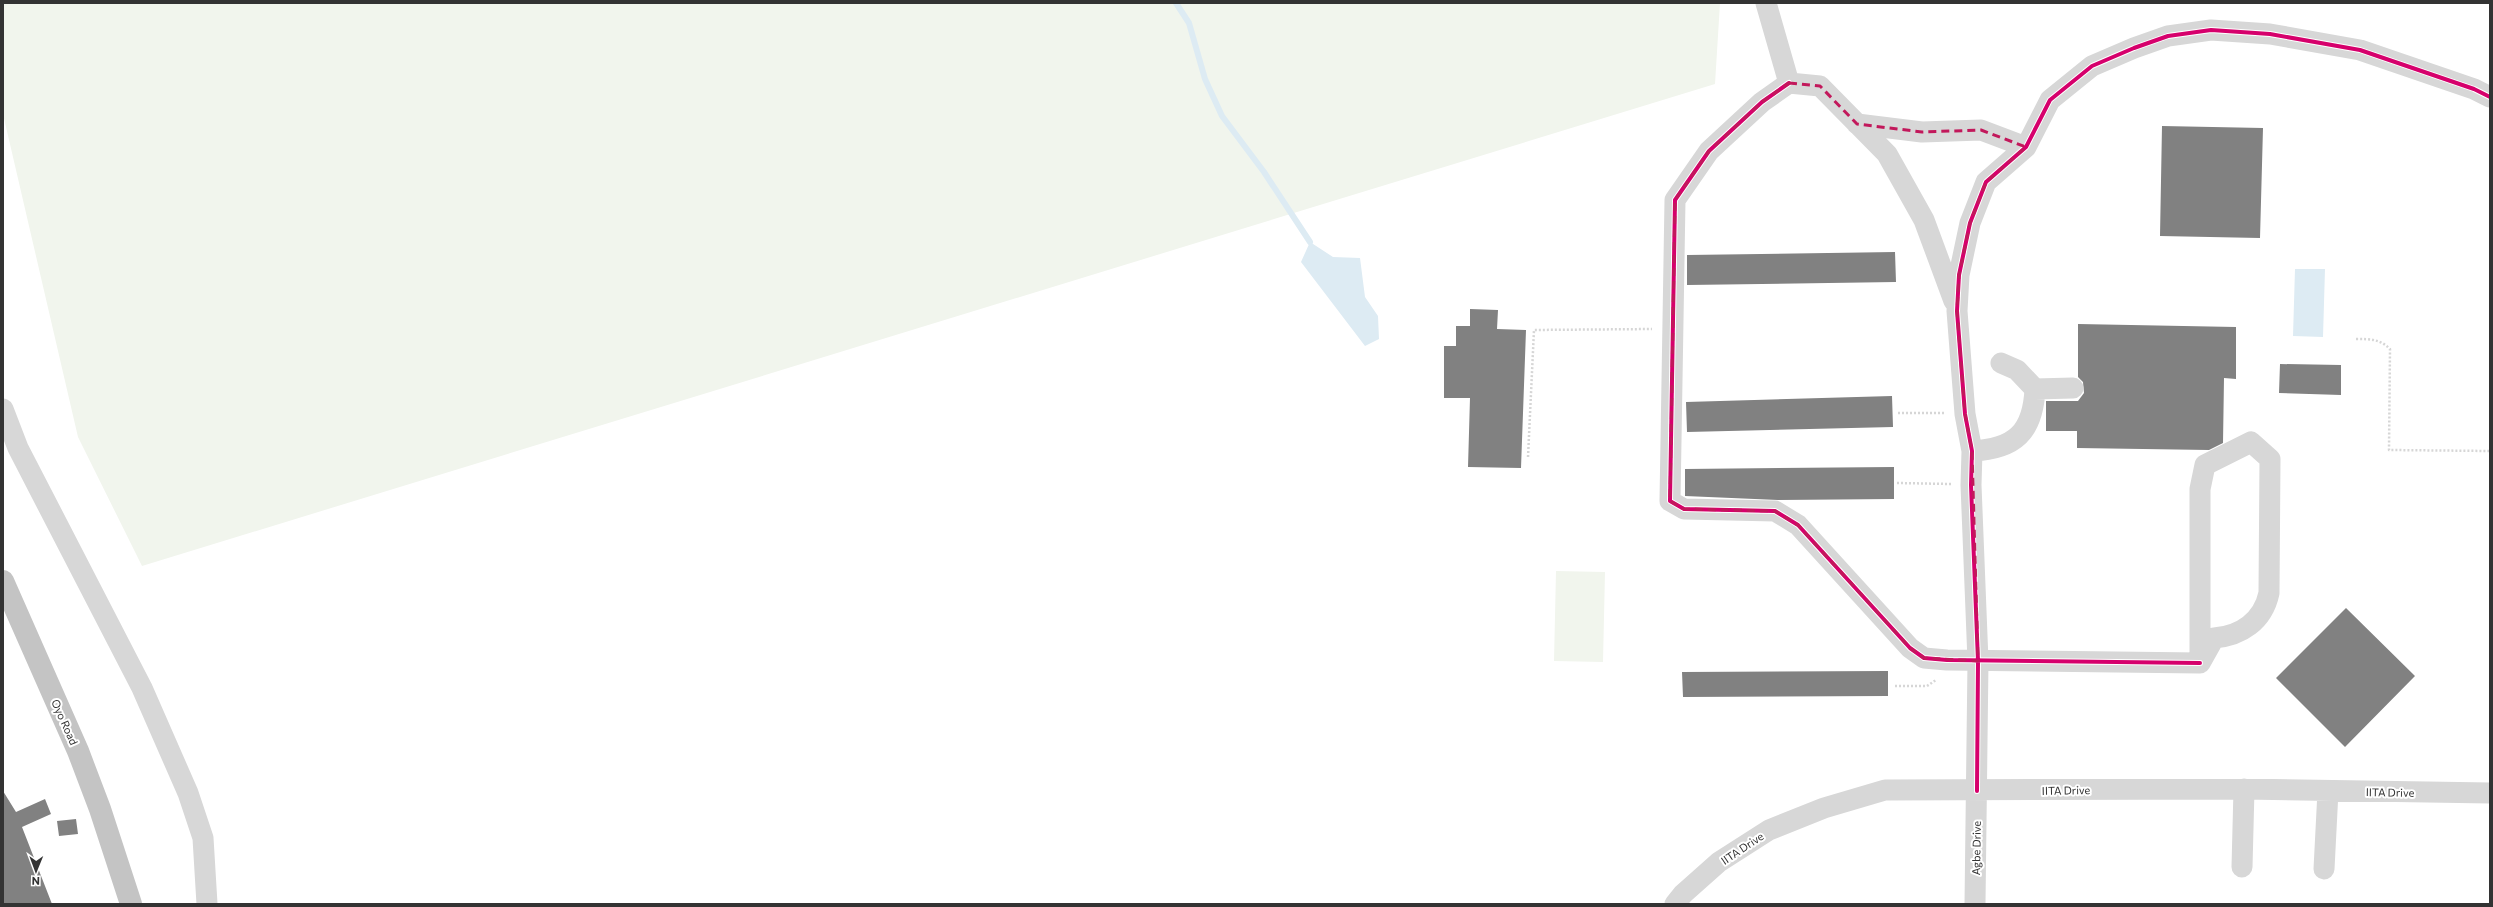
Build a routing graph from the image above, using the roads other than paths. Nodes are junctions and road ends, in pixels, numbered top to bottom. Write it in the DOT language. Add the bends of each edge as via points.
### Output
graph roads {
  1 [pos="1766,3"];
  2 [pos="1789,83"];
  3 [pos="2490,97"];
  4 [pos="1857,124"];
  5 [pos="2026,147"];
  6 [pos="1957,311"];
  7 [pos="2001,362"];
  8 [pos="2073,388"];
  9 [pos="2035,389"];
  10 [pos="3,409"];
  11 [pos="1972,451"];
  12 [pos="3,582"];
  13 [pos="1978,661"];
  14 [pos="2200,663"];
  15 [pos="2244,789"];
  16 [pos="1977,791"];
  17 [pos="2328,791"];
  18 [pos="2490,793"];
  19 [pos="120,866"];
  20 [pos="2242,867"];
  21 [pos="2324,869"];
  22 [pos="123,904"];
  23 [pos="131,904"];
  24 [pos="207,904"];
  25 [pos="1675,904"];
  26 [pos="1975,904"];
  1 -- 2 [label="street"];
  2 -- 4 [label="street" via="1820,86"];
  2 -- 13 [label="street" via="1762,102 1709,151 1675,200 1670,501 1684,509 1775,510 1798,525 1910,648 1924,658"];
  3 -- 5 [label="street" via="2474,89 2360,50 2270,34 2211,30 2168,36 2092,66 2050,100"];
  4 -- 5 [label="street" via="1922,132 1981,130"];
  4 -- 6 [label="street" via="1886,154 1924,220"];
  5 -- 6 [label="street" via="1986,182 1970,224 1959,275"];
  6 -- 11 [label="street, Agbe Drive" via="1965,414"];
  7 -- 9 [label="street" via="2017,370"];
  8 -- 9 [label="street"];
  9 -- 11 [label="street" via="2034,406 2025,430 2014,441 1990,450"];
  10 -- 24 [label="street" via="18,448 142,688 188,793 203,838"];
  11 -- 13 [label="street, Agbe Drive"];
  12 -- 19 [label="highway, Oyo Road" via="78,751"];
  13 -- 14 [label="street"];
  13 -- 16 [label="street, Agbe Drive"];
  14 -- 14 [label="street" via="2214,638 2232,636 2246,628 2266,606 2269,585 2270,459 2252,442 2205,465 2200,489"];
  15 -- 16 [label="street, IITA Drive"];
  15 -- 17 [label="street, IITA Drive"];
  15 -- 20 [label="street"];
  16 -- 25 [label="street, IITA Drive" via="1885,790 1824,808 1769,830 1719,862"];
  16 -- 26 [label="street, Agbe Drive"];
  17 -- 18 [label="street, IITA Drive"];
  17 -- 21 [label="street"];
  19 -- 22 [label="highway, Oyo Road"];
  19 -- 23 [label="highway, Oyo Road"];
}
